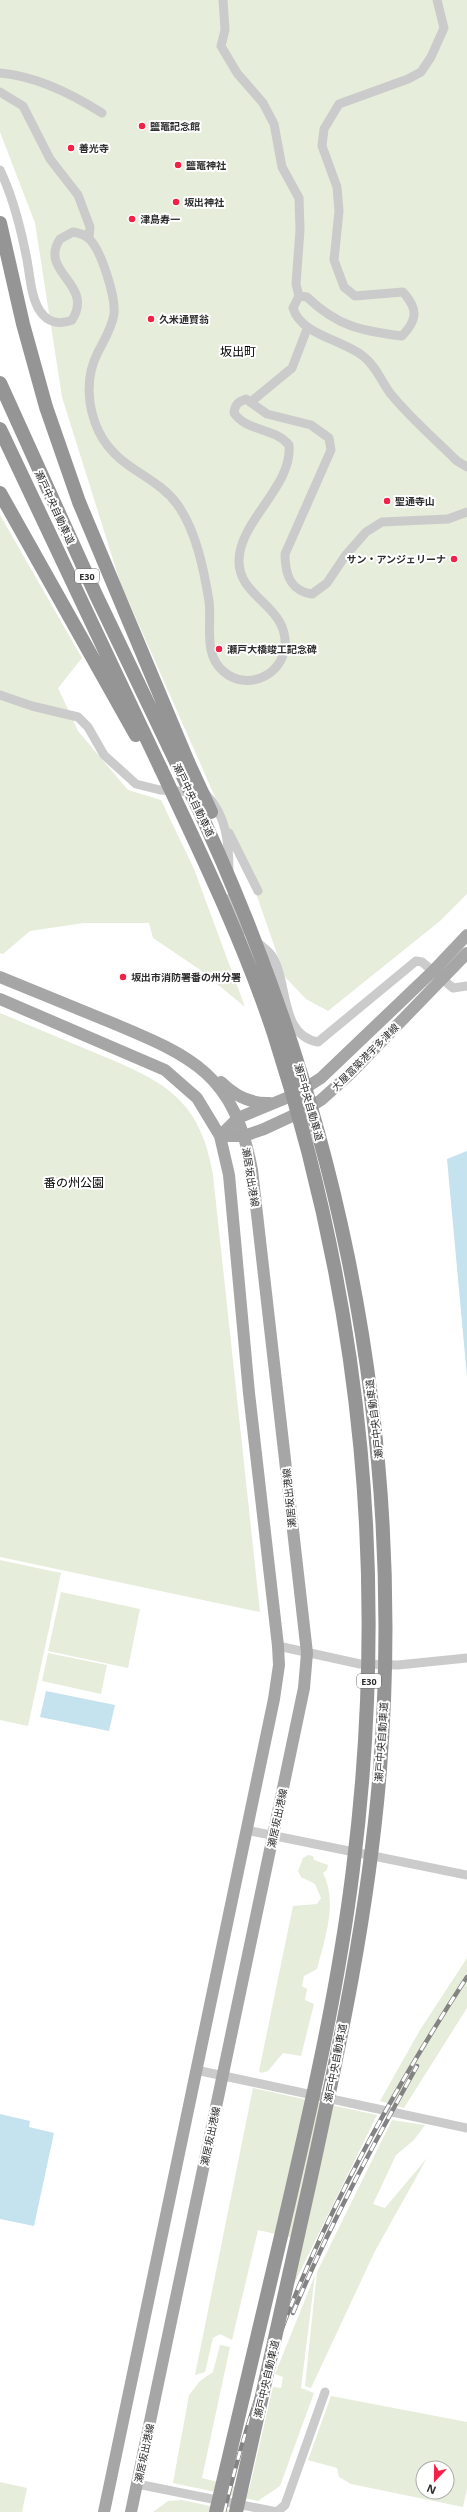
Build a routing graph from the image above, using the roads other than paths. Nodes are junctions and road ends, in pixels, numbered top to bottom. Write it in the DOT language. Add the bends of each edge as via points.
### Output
graph roads {
  1 [pos="223,0"];
  2 [pos="437,0"];
  3 [pos="0,73"];
  4 [pos="0,92"];
  5 [pos="102,113"];
  6 [pos="0,170"];
  7 [pos="0,223"];
  8 [pos="89,238"];
  9 [pos="300,296"];
  10 [pos="307,328"];
  11 [pos="0,383"];
  12 [pos="252,401"];
  13 [pos="0,429"];
  14 [pos="467,467"];
  15 [pos="0,493"];
  16 [pos="467,512"];
  17 [pos="0,695"];
  18 [pos="183,764"];
  19 [pos="159,769"];
  20 [pos="225,824"];
  21 [pos="258,891"];
  22 [pos="467,935"];
  23 [pos="467,953"];
  24 [pos="437,976"];
  25 [pos="0,977"];
  26 [pos="467,986"];
  27 [pos="48,997"];
  28 [pos="0,999"];
  29 [pos="40,1016"];
  30 [pos="171,1048"];
  31 [pos="281,1101"];
  32 [pos="238,1118"];
  33 [pos="220,1136"];
  34 [pos="244,1136"];
  35 [pos="278,1646"];
  36 [pos="307,1653"];
  37 [pos="467,1658"];
  38 [pos="246,1830"];
  39 [pos="273,1835"];
  40 [pos="467,1875"];
  41 [pos="196,2070"];
  42 [pos="223,2076"];
  43 [pos="467,2128"];
  44 [pos="325,2392"];
  45 [pos="137,2484"];
  46 [pos="104,2512"];
  47 [pos="131,2512"];
  48 [pos="216,2512"];
  49 [pos="236,2512"];
  1 -- 9 [label="street" via="225,30 221,46 237,74 263,103 274,124 282,167 299,198 300,230 296,284"];
  2 -- 9 [label="street" via="444,28 421,72 339,104 324,129 322,146 337,187 334,260 344,287 355,296 402,292 413,304 411,327 402,336 369,332 341,324 323,313 307,296"];
  3 -- 5 [label="street" via="42,83 72,94"];
  4 -- 8 [label="street" via="23,106 50,159 78,195 90,227"];
  6 -- 8 [label="street" via="20,223 36,302 46,318 53,322 60,324 72,320 78,306 76,292 58,267 54,251 56,244 66,234 73,232"];
  7 -- 18 [label="highway" via="23,324 42,392 77,495"];
  8 -- 12 [label="street" via="99,253 114,305 112,323 90,373 93,418 117,457 166,492 183,513 206,585 212,655 216,663 230,676 248,682 274,671 286,644 281,622 248,588 240,569 242,546 288,464 289,445 279,436 245,423 234,413 235,406 240,401"];
  9 -- 10 [label="street" via="293,308 296,318"];
  10 -- 12 [label="street" via="292,368"];
  10 -- 14 [label="street" via="344,344 363,356 375,368 390,393 457,461"];
  11 -- 18 [label="highway, 瀬戸中央自動車道 / E30" via="102,608"];
  12 -- 16 [label="street" via="267,414 311,425 329,438 331,450 285,554 285,566 291,584 303,593 312,594 327,583 345,556 366,532 382,522 448,519"];
  13 -- 19 [label="highway, 瀬戸中央自動車道 / E30"];
  15 -- 19 [label="highway"];
  17 -- 20 [label="street" via="78,717 88,727 104,755 136,784 160,790 206,793 214,802"];
  18 -- 49 [label="highway, 瀬戸中央自動車道 / E30, bridge" via="226,846 288,1029 314,1115 358,1300 372,1395 382,1492 386,1588 385,1682 380,1773 353,1972 333,2075"];
  19 -- 48 [label="highway, 瀬戸中央自動車道 / E30, bridge" via="240,941 274,1033 323,1210 342,1302 356,1396 366,1495 370,1587 369,1680 363,1773 353,1872 338,1970 294,2181"];
  20 -- 21 [label="street"];
  20 -- 24 [label="street" via="229,850 229,891 234,909 244,931 272,956 291,1019 299,1034 307,1040 318,1042 416,960 422,962"];
  22 -- 24 [label="main road, 大屋冨築港宇多津線"];
  23 -- 24 [label="main road, 大屋冨築港宇多津線"];
  24 -- 26 [label="street" via="453,988"];
  24 -- 31 [label="main road, 大屋冨築港宇多津線" via="334,1067 308,1087"];
  24 -- 34 [label="main road, 大屋冨築港宇多津線" via="350,1074 326,1096 287,1119"];
  25 -- 27 [label="main road"];
  27 -- 29 [label="main road"];
  27 -- 30 [label="main road"];
  28 -- 29 [label="main road"];
  29 -- 33 [label="main road" via="165,1070 197,1098"];
  30 -- 31 [label="main road" via="205,1067 230,1090 246,1100 263,1103"];
  30 -- 32 [label="main road" via="205,1072"];
  31 -- 32 [label="main road, 大屋冨築港宇多津線"];
  32 -- 33 [label="main road, 大屋冨築港宇多津線"];
  32 -- 34 [label="main road, 瀬居坂出港線"];
  33 -- 34 [label="main road, 大屋冨築港宇多津線"];
  33 -- 35 [label="main road" via="229,1175 249,1393"];
  34 -- 36 [label="main road, 瀬居坂出港線" via="252,1170"];
  35 -- 36 [label="street"];
  35 -- 38 [label="main road" via="277,1683"];
  36 -- 37 [label="street" via="378,1666"];
  36 -- 39 [label="main road, 瀬居坂出港線" via="304,1688"];
  38 -- 39 [label="street"];
  38 -- 41 [label="main road"];
  39 -- 40 [label="street"];
  39 -- 42 [label="main road, 瀬居坂出港線"];
  41 -- 42 [label="street"];
  41 -- 46 [label="main road"];
  42 -- 43 [label="street"];
  42 -- 45 [label="main road, 瀬居坂出港線"];
  44 -- 45 [label="street" via="285,2505 277,2512"];
  45 -- 47 [label="main road, 瀬居坂出港線"];
}
